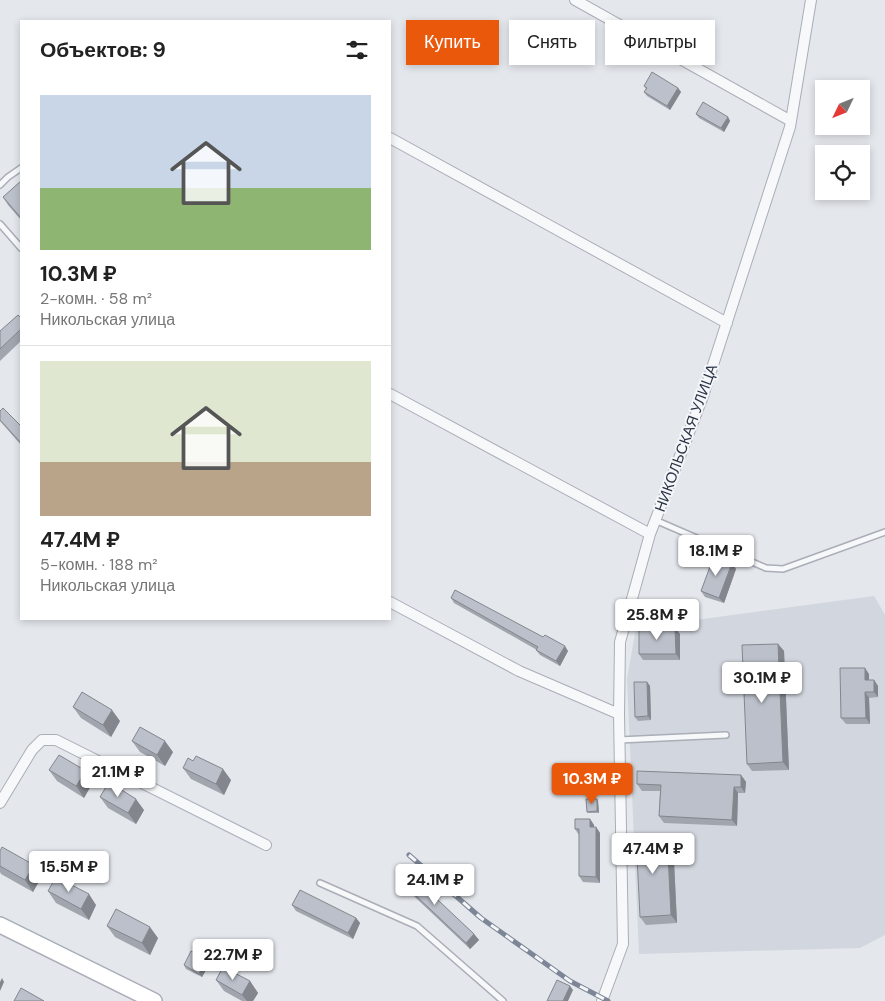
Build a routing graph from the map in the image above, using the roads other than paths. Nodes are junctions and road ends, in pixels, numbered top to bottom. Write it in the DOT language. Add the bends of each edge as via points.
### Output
graph roads {
  1 [pos="575,0"];
  2 [pos="811,0"];
  3 [pos="791,121"];
  4 [pos="391,139"];
  5 [pos="20,169"];
  6 [pos="0,185"];
  7 [pos="0,224"];
  8 [pos="20,247"];
  9 [pos="727,323"];
  10 [pos="391,395"];
  11 [pos="655,520"];
  12 [pos="885,532"];
  13 [pos="650,534"];
  14 [pos="391,603"];
  15 [pos="619,714"];
  16 [pos="726,735"];
  17 [pos="619,740"];
  18 [pos="0,802"];
  19 [pos="266,845"];
  20 [pos="320,883"];
  21 [pos="0,925"];
  22 [pos="154,1001"];
  23 [pos="503,1001"];
  24 [pos="602,1001"];
  1 -- 3 [label="street"];
  2 -- 3 [label="street, НИКОЛЬСКАЯ УЛИЦА"];
  3 -- 9 [label="street, НИКОЛЬСКАЯ УЛИЦА"];
  4 -- 9 [label="street"];
  5 -- 6 [label="lane"];
  7 -- 8 [label="lane"];
  9 -- 11 [label="street, НИКОЛЬСКАЯ УЛИЦА" via="703,396"];
  10 -- 13 [label="street"];
  11 -- 12 [label="lane" via="766,568 783,569"];
  11 -- 13 [label="street, НИКОЛЬСКАЯ УЛИЦА"];
  13 -- 15 [label="street, НИКОЛЬСКАЯ УЛИЦА" via="620,642"];
  14 -- 15 [label="street" via="519,671"];
  15 -- 17 [label="street, НИКОЛЬСКАЯ УЛИЦА"];
  16 -- 17 [label="lane"];
  17 -- 24 [label="street, НИКОЛЬСКАЯ УЛИЦА" via="623,944"];
  18 -- 19 [label="street" via="32,750 42,740 56,740"];
  20 -- 23 [label="lane" via="417,926"];
  21 -- 22 [label="main road"];
}
